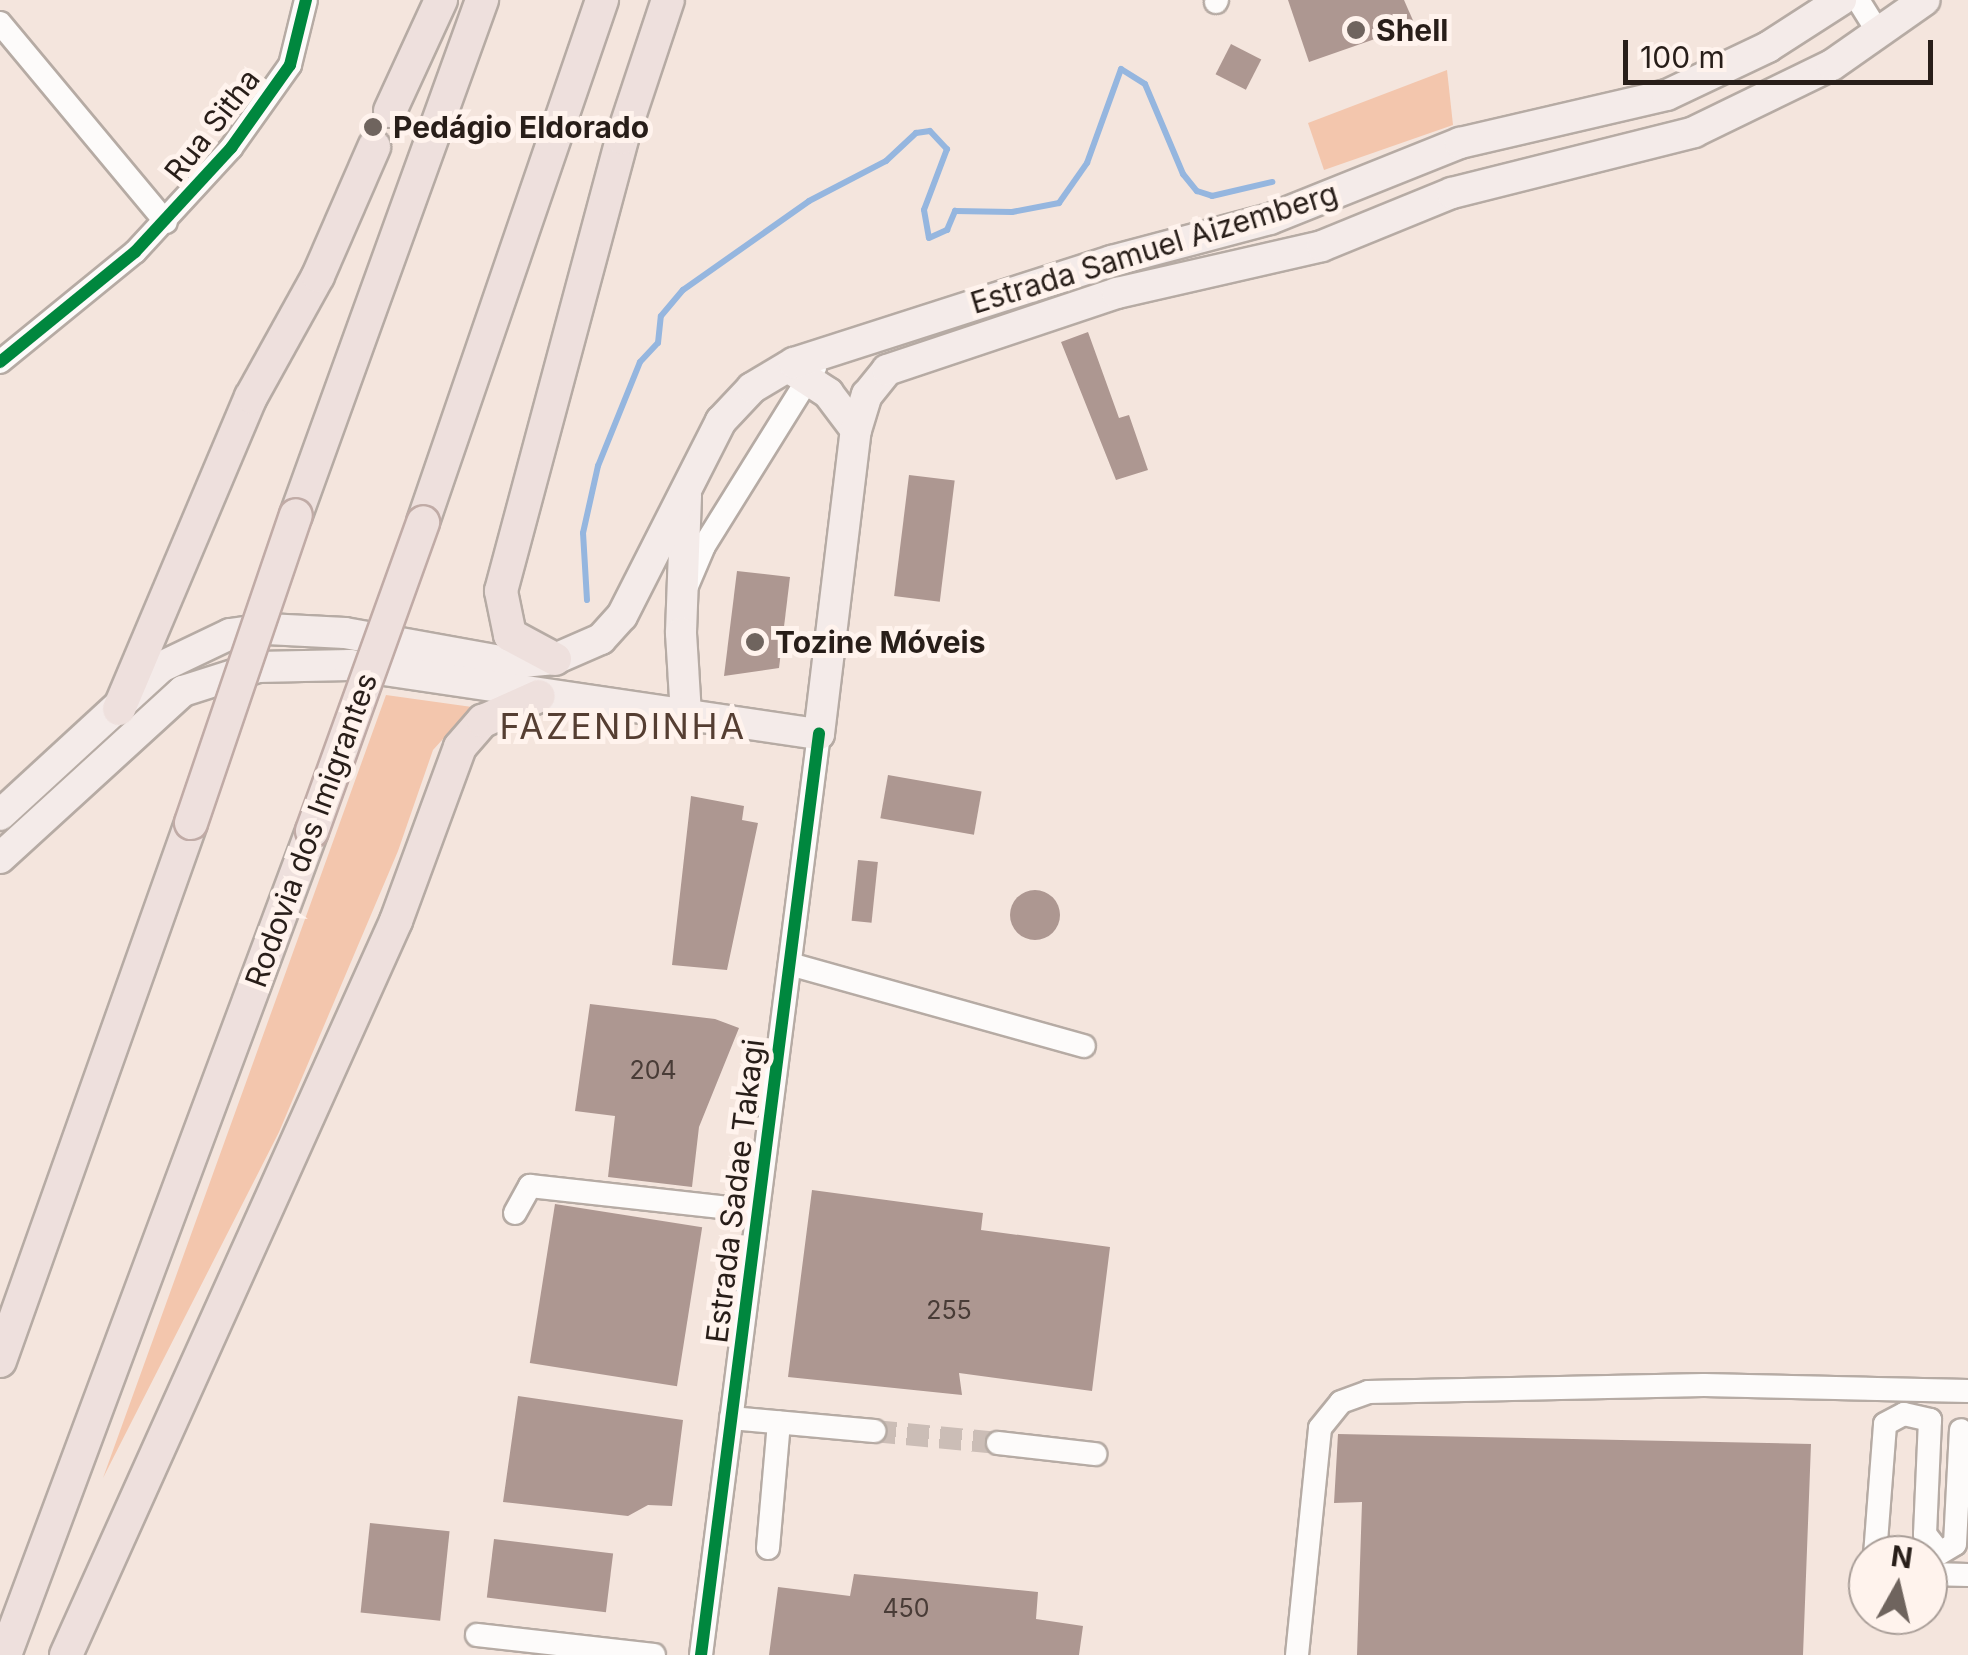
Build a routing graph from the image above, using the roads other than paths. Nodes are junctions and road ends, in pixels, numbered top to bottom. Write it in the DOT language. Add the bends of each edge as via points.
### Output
graph roads {
  1 [pos="306,0"];
  2 [pos="441,0"];
  3 [pos="482,0"];
  4 [pos="602,0"];
  5 [pos="668,0"];
  6 [pos="1841,0"];
  7 [pos="1858,0"];
  8 [pos="1926,0"];
  9 [pos="0,23"];
  10 [pos="1878,32"];
  11 [pos="390,111"];
  12 [pos="374,146"];
  13 [pos="166,222"];
  14 [pos="0,362"];
  15 [pos="799,372"];
  16 [pos="856,430"];
  17 [pos="688,478"];
  18 [pos="681,604"];
  19 [pos="555,659"];
  20 [pos="539,696"];
  21 [pos="119,709"];
  22 [pos="686,715"];
  23 [pos="820,734"];
  24 [pos="0,815"];
  25 [pos="0,858"];
  26 [pos="790,964"];
  27 [pos="1084,1046"];
  28 [pos="758,1211"];
  29 [pos="515,1213"];
  30 [pos="0,1361"];
  31 [pos="1968,1391"];
  32 [pos="731,1418"];
  33 [pos="780,1422"];
  34 [pos="1961,1430"];
  35 [pos="874,1431"];
  36 [pos="998,1443"];
  37 [pos="1094,1454"];
  38 [pos="1877,1535"];
  39 [pos="1925,1535"];
  40 [pos="768,1548"];
  41 [pos="1948,1548"];
  42 [pos="477,1635"];
  43 [pos="5,1655"];
  44 [pos="66,1655"];
  45 [pos="654,1655"];
  46 [pos="701,1655"];
  47 [pos="1297,1655"];
  1 -- 13 [label="street, Rua Sitha" via="290,65"];
  2 -- 11 [label="highway"];
  3 -- 30 [label="highway, bridge"];
  4 -- 43 [label="highway, Rodovia dos Imigrantes, bridge" via="312,832"];
  5 -- 19 [label="highway" via="622,138 502,591 510,635"];
  6 -- 15 [label="main road, Estrada Samuel Aizemberg" via="1741,62 1666,95 1460,144 1270,218 828,348"];
  7 -- 10 [label="street"];
  8 -- 10 [label="main road, Estrada Samuel Aizemberg"];
  9 -- 13 [label="street"];
  10 -- 16 [label="main road, Estrada Samuel Aizemberg" via="1782,92 1694,132 1452,193 1322,246 1117,293 903,359 872,385"];
  12 -- 21 [label="highway" via="318,276 251,397"];
  13 -- 14 [label="street, Rua Sitha"];
  15 -- 16 [label="main road"];
  15 -- 17 [label="main road, Estrada Samuel Aizemberg" via="730,409"];
  15 -- 18 [label="street" via="704,546"];
  16 -- 23 [label="main road, Estrada Sadae Takagi"];
  17 -- 18 [label="main road"];
  17 -- 19 [label="main road, Estrada Samuel Aizemberg" via="629,602 601,639"];
  18 -- 22 [label="main road"];
  19 -- 21 [label="main road" via="486,660 345,633 268,629 220,637 182,653"];
  20 -- 22 [label="main road"];
  20 -- 25 [label="main road" via="323,662 222,674 168,703"];
  20 -- 44 [label="highway" via="484,721 460,747 388,940"];
  21 -- 24 [label="main road"];
  22 -- 23 [label="main road"];
  23 -- 26 [label="street, Estrada Sadae Takagi"];
  26 -- 27 [label="street"];
  26 -- 28 [label="street, Estrada Sadae Takagi"];
  28 -- 29 [label="street" via="530,1186"];
  28 -- 32 [label="street, Estrada Sadae Takagi"];
  31 -- 47 [label="street" via="1704,1385 1368,1392 1341,1402 1320,1428"];
  32 -- 33 [label="street"];
  32 -- 46 [label="street, Estrada Sadae Takagi"];
  33 -- 35 [label="street"];
  33 -- 40 [label="street"];
  34 -- 41 [label="street" via="1955,1544"];
  36 -- 37 [label="street"];
  38 -- 39 [label="street" via="1885,1424 1904,1414 1930,1420"];
  42 -- 45 [label="street"];
}
